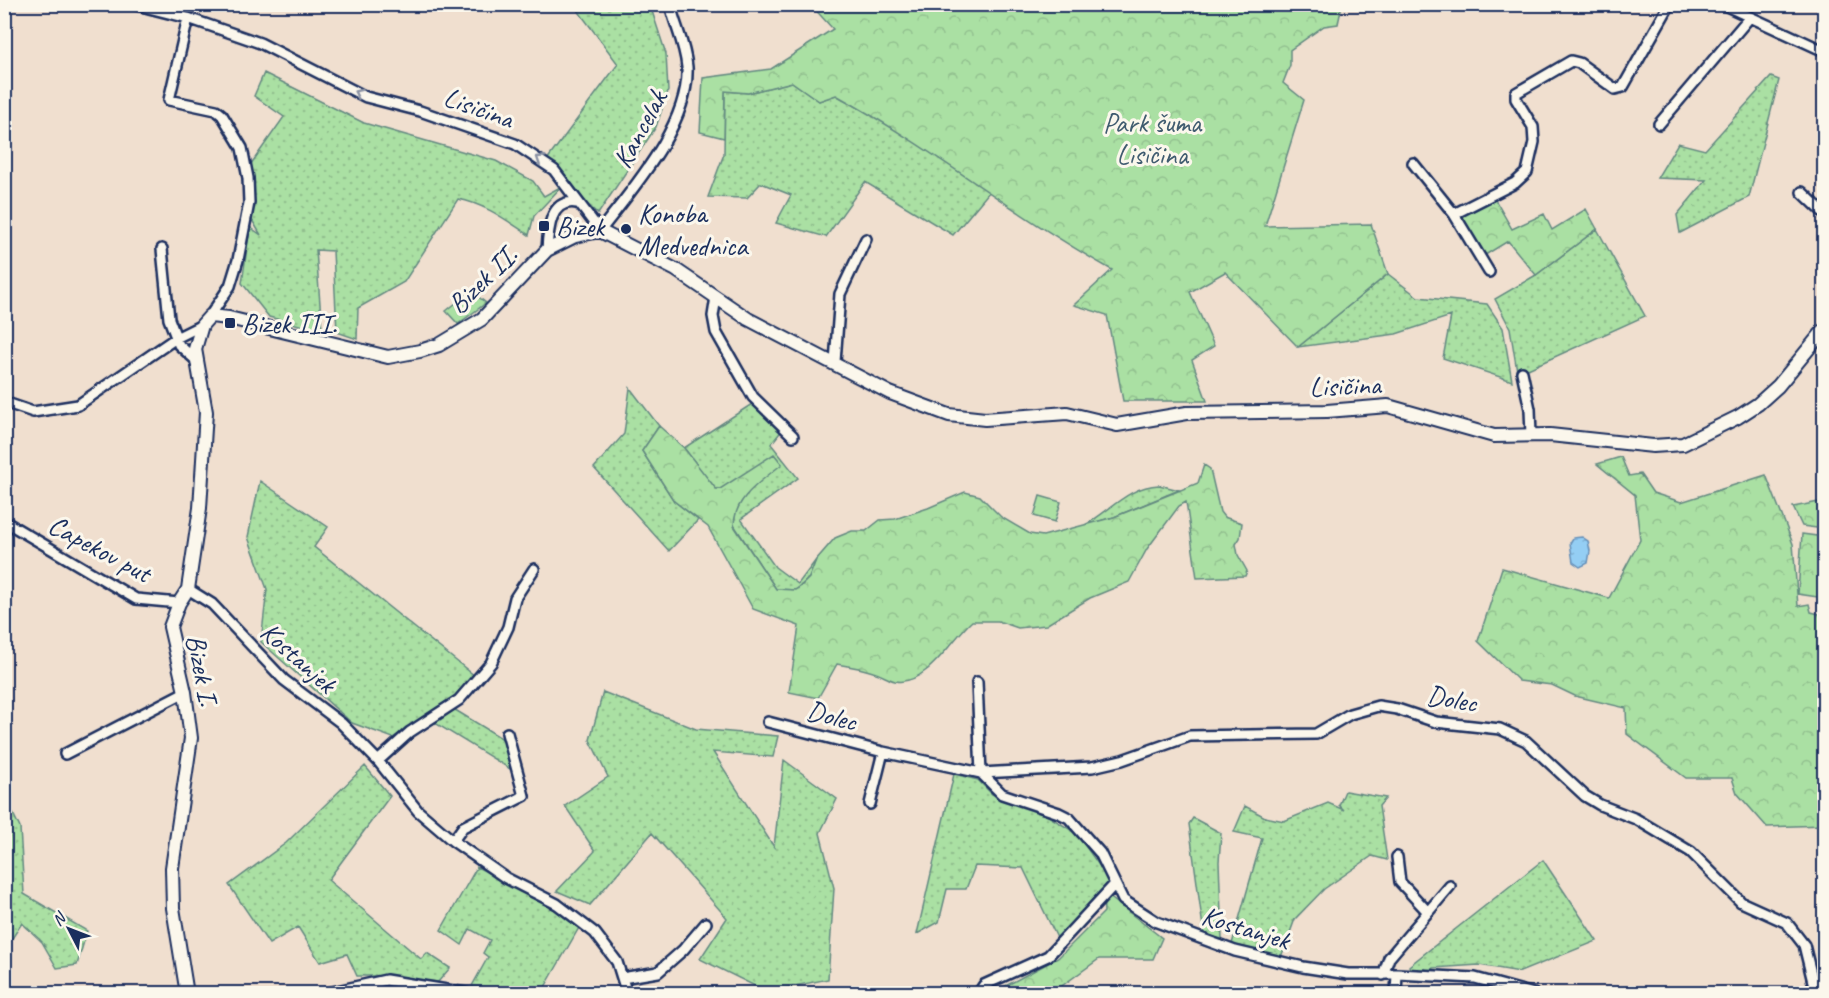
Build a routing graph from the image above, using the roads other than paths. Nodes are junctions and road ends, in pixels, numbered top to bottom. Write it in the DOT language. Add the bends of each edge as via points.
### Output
graph roads {
  1 [pos="133,4"];
  2 [pos="180,4"];
  3 [pos="670,4"];
  4 [pos="1670,4"];
  5 [pos="1722,4"];
  6 [pos="176,15"];
  7 [pos="189,18"];
  8 [pos="1749,18"];
  9 [pos="1824,51"];
  10 [pos="1659,124"];
  11 [pos="1413,163"];
  12 [pos="1802,192"];
  13 [pos="577,203"];
  14 [pos="1824,213"];
  15 [pos="1454,214"];
  16 [pos="600,231"];
  17 [pos="866,239"];
  18 [pos="162,249"];
  19 [pos="546,250"];
  20 [pos="1489,272"];
  21 [pos="716,297"];
  22 [pos="206,320"];
  23 [pos="1824,330"];
  24 [pos="176,338"];
  25 [pos="197,361"];
  26 [pos="836,362"];
  27 [pos="1522,372"];
  28 [pos="4,402"];
  29 [pos="1531,435"];
  30 [pos="793,436"];
  31 [pos="4,521"];
  32 [pos="534,569"];
  33 [pos="188,590"];
  34 [pos="179,603"];
  35 [pos="977,682"];
  36 [pos="185,692"];
  37 [pos="768,722"];
  38 [pos="507,733"];
  39 [pos="883,752"];
  40 [pos="65,754"];
  41 [pos="378,761"];
  42 [pos="981,773"];
  43 [pos="870,804"];
  44 [pos="453,841"];
  45 [pos="1396,857"];
  46 [pos="1115,884"];
  47 [pos="1450,886"];
  48 [pos="1428,912"];
  49 [pos="706,923"];
  50 [pos="1397,974"];
  51 [pos="1383,975"];
  52 [pos="622,978"];
  53 [pos="187,993"];
  54 [pos="323,993"];
  55 [pos="471,993"];
  56 [pos="627,993"];
  57 [pos="978,993"];
  58 [pos="1396,993"];
  59 [pos="1534,993"];
  60 [pos="1816,993"];
  1 -- 6 [label="street"];
  2 -- 6 [label="street"];
  3 -- 16 [label="street, Kancelak" via="687,64 683,98 643,176"];
  4 -- 15 [label="street" via="1623,87 1615,89 1571,61 1516,93 1533,127 1527,172 1515,183"];
  5 -- 8 [label="street"];
  6 -- 7 [label="street"];
  13 -- 7 [label="street, Lisičina, one-way" via="572,189 554,170 515,144 366,97 260,43"];
  7 -- 22 [label="street" via="169,100 216,110 222,115 242,148 248,178 249,203 238,260 230,286"];
  8 -- 9 [label="street"];
  8 -- 10 [label="street"];
  11 -- 15 [label="street"];
  12 -- 14 [label="street"];
  13 -- 16 [label="street, Lisičina"];
  13 -- 19 [label="street, Bizek II." via="564,203 556,209"];
  15 -- 20 [label="street"];
  16 -- 19 [label="street, Bizek II." via="575,236"];
  16 -- 21 [label="street, Lisičina" via="668,266"];
  17 -- 26 [label="street" via="840,294"];
  18 -- 24 [label="street" via="169,319"];
  19 -- 22 [label="street, Bizek II." via="473,326 440,345 388,357 229,318"];
  21 -- 26 [label="street, Lisičina" via="748,319"];
  21 -- 30 [label="street" via="716,332 753,397"];
  22 -- 24 [label="street"];
  22 -- 25 [label="street, Bizek I." via="195,349"];
  23 -- 29 [label="street, Lisičina" via="1758,404 1683,444 1653,446"];
  24 -- 25 [label="street"];
  24 -- 28 [label="street" via="78,405 33,412"];
  25 -- 33 [label="street, Bizek I." via="206,412 200,508"];
  26 -- 29 [label="street, Lisičina" via="920,406 976,418 1067,413 1117,425 1186,413 1388,406 1494,436"];
  27 -- 29 [label="street"];
  31 -- 34 [label="street, Capekov put" via="136,599"];
  32 -- 41 [label="street" via="515,598 508,627 491,663 459,699 410,732"];
  33 -- 34 [label="street, Bizek I."];
  33 -- 41 [label="street, Kostanjek" via="212,604 284,680 340,723"];
  34 -- 36 [label="street, Bizek I." via="170,627"];
  35 -- 42 [label="street"];
  36 -- 40 [label="street"];
  36 -- 53 [label="street, Bizek I." via="191,738 172,868 173,908"];
  37 -- 39 [label="street, Dolec"];
  38 -- 44 [label="street" via="524,796 463,827"];
  39 -- 42 [label="street, Dolec"];
  39 -- 43 [label="street, Dolec"];
  41 -- 44 [label="street, Kostanjek" via="418,811"];
  42 -- 46 [label="street, Kostanjek" via="1002,794 1069,818 1100,853"];
  42 -- 60 [label="street, Dolec" via="1092,767 1190,736 1316,734 1350,714 1378,706 1436,722 1500,729 1526,741 1600,806 1636,819 1691,852 1741,902 1787,923 1804,945"];
  44 -- 52 [label="street, Kostanjek" via="506,878 557,904 595,933 616,962"];
  45 -- 48 [label="street" via="1400,882"];
  46 -- 51 [label="street, Kostanjek" via="1122,900 1157,922 1235,951 1303,967"];
  46 -- 57 [label="street" via="1048,956 984,985"];
  47 -- 48 [label="street"];
  48 -- 51 [label="street" via="1389,958"];
  49 -- 52 [label="street" via="658,972"];
  50 -- 51 [label="street, Kostanjek"];
  50 -- 58 [label="street"];
  50 -- 59 [label="street, Kostanjek" via="1475,978"];
  52 -- 56 [label="street, Kostanjek"];
  54 -- 55 [label="street" via="386,980"];
}
